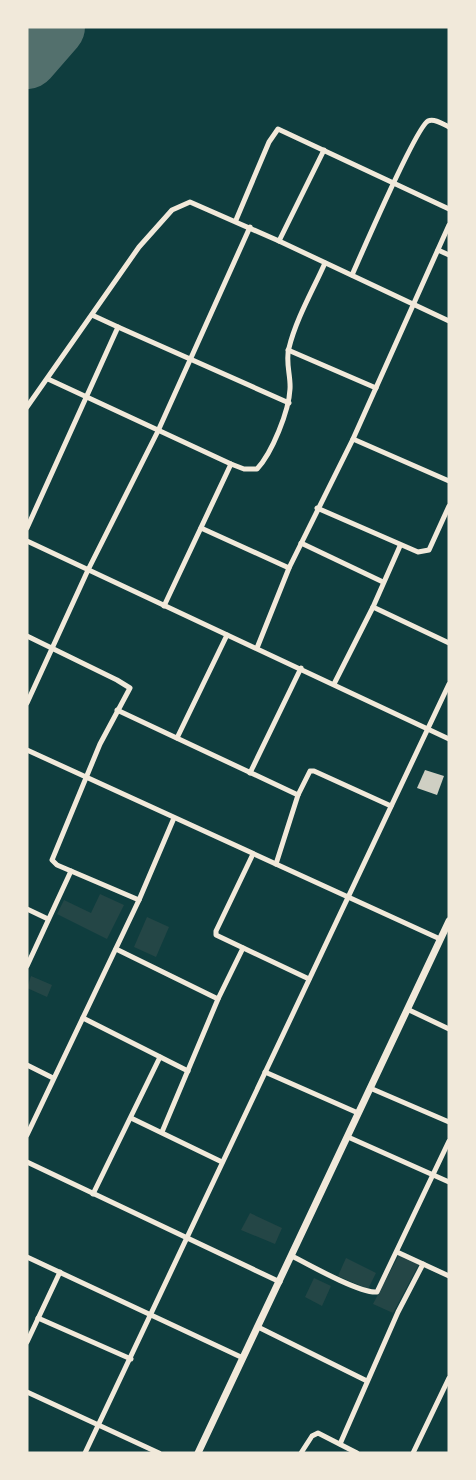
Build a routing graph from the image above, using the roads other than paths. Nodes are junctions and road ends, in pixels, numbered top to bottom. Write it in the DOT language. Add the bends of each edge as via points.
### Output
graph roads {
  1 [pos="449,127"];
  2 [pos="324,150"];
  3 [pos="394,182"];
  4 [pos="449,209"];
  5 [pos="236,220"];
  6 [pos="449,225"];
  7 [pos="250,227"];
  8 [pos="279,241"];
  9 [pos="438,250"];
  10 [pos="449,255"];
  11 [pos="325,263"];
  12 [pos="352,275"];
  13 [pos="413,305"];
  14 [pos="93,315"];
  15 [pos="449,321"];
  16 [pos="118,327"];
  17 [pos="288,350"];
  18 [pos="191,360"];
  19 [pos="48,379"];
  20 [pos="376,388"];
  21 [pos="85,397"];
  22 [pos="289,403"];
  23 [pos="27,407"];
  24 [pos="158,431"];
  25 [pos="353,439"];
  26 [pos="231,464"];
  27 [pos="449,481"];
  28 [pos="449,506"];
  29 [pos="317,508"];
  30 [pos="27,528"];
  31 [pos="201,528"];
  32 [pos="27,541"];
  33 [pos="301,543"];
  34 [pos="400,546"];
  35 [pos="289,568"];
  36 [pos="88,570"];
  37 [pos="383,582"];
  38 [pos="164,606"];
  39 [pos="373,607"];
  40 [pos="227,635"];
  41 [pos="27,636"];
  42 [pos="449,643"];
  43 [pos="51,648"];
  44 [pos="257,648"];
  45 [pos="301,668"];
  46 [pos="334,684"];
  47 [pos="449,684"];
  48 [pos="27,703"];
  49 [pos="117,711"];
  50 [pos="428,729"];
  51 [pos="177,738"];
  52 [pos="449,738"];
  53 [pos="27,750"];
  54 [pos="250,773"];
  55 [pos="86,778"];
  56 [pos="298,795"];
  57 [pos="392,806"];
  58 [pos="174,818"];
  59 [pos="253,854"];
  60 [pos="276,864"];
  61 [pos="71,871"];
  62 [pos="346,898"];
  63 [pos="139,900"];
  64 [pos="27,909"];
  65 [pos="48,919"];
  66 [pos="449,921"];
  67 [pos="440,939"];
  68 [pos="243,948"];
  69 [pos="116,949"];
  70 [pos="27,966"];
  71 [pos="309,980"];
  72 [pos="218,999"];
  73 [pos="407,1009"];
  74 [pos="83,1018"];
  75 [pos="449,1029"];
  76 [pos="160,1057"];
  77 [pos="27,1065"];
  78 [pos="188,1071"];
  79 [pos="265,1072"];
  80 [pos="53,1078"];
  81 [pos="370,1088"];
  82 [pos="358,1113"];
  83 [pos="131,1118"];
  84 [pos="449,1122"];
  85 [pos="162,1132"];
  86 [pos="27,1135"];
  87 [pos="348,1137"];
  88 [pos="449,1141"];
  89 [pos="27,1162"];
  90 [pos="222,1162"];
  91 [pos="432,1175"];
  92 [pos="449,1182"];
  93 [pos="93,1194"];
  94 [pos="187,1238"];
  95 [pos="397,1252"];
  96 [pos="292,1256"];
  97 [pos="27,1257"];
  98 [pos="423,1264"];
  99 [pos="60,1272"];
  100 [pos="449,1276"];
  101 [pos="280,1282"];
  102 [pos="152,1314"];
  103 [pos="38,1318"];
  104 [pos="258,1327"];
  105 [pos="27,1342"];
  106 [pos="243,1358"];
  107 [pos="131,1359"];
  108 [pos="367,1381"];
  109 [pos="448,1381"];
  110 [pos="27,1392"];
  111 [pos="98,1425"];
  112 [pos="340,1444"];
  113 [pos="156,1452"];
  114 [pos="85,1453"];
  115 [pos="198,1453"];
  116 [pos="302,1453"];
  117 [pos="357,1453"];
  118 [pos="413,1453"];
  1 -- 3 [label="street" via="433,120 425,123"];
  2 -- 3 [label="street"];
  2 -- 5 [label="street" via="278,129"];
  2 -- 8 [label="street"];
  3 -- 4 [label="street"];
  3 -- 12 [label="street"];
  5 -- 7 [label="street"];
  5 -- 14 [label="street" via="190,202 172,210 123,268"];
  6 -- 9 [label="street"];
  7 -- 8 [label="street"];
  7 -- 18 [label="street"];
  8 -- 11 [label="street"];
  9 -- 10 [label="street"];
  9 -- 13 [label="street"];
  11 -- 12 [label="street"];
  11 -- 17 [label="street"];
  12 -- 13 [label="street"];
  13 -- 15 [label="street"];
  13 -- 20 [label="street"];
  14 -- 16 [label="street"];
  14 -- 19 [label="street"];
  16 -- 18 [label="street"];
  16 -- 21 [label="street"];
  17 -- 20 [label="street"];
  17 -- 22 [label="street"];
  18 -- 22 [label="street"];
  18 -- 24 [label="street"];
  19 -- 21 [label="street"];
  19 -- 23 [label="street"];
  20 -- 25 [label="street"];
  21 -- 24 [label="street"];
  21 -- 30 [label="street"];
  22 -- 26 [label="street" via="269,452 257,469"];
  24 -- 26 [label="street"];
  24 -- 36 [label="street"];
  25 -- 27 [label="street"];
  25 -- 29 [label="street"];
  26 -- 31 [label="street"];
  28 -- 34 [label="street" via="429,550 418,552"];
  29 -- 33 [label="street"];
  29 -- 34 [label="street"];
  31 -- 35 [label="street"];
  31 -- 38 [label="street"];
  32 -- 36 [label="street"];
  33 -- 35 [label="street"];
  33 -- 37 [label="street"];
  34 -- 37 [label="street"];
  35 -- 44 [label="street"];
  36 -- 38 [label="street"];
  36 -- 43 [label="street"];
  37 -- 39 [label="street"];
  38 -- 40 [label="street"];
  39 -- 42 [label="street"];
  39 -- 46 [label="street"];
  40 -- 44 [label="street"];
  40 -- 51 [label="street"];
  41 -- 43 [label="street"];
  43 -- 48 [label="street"];
  43 -- 49 [label="street" via="130,688"];
  44 -- 45 [label="street"];
  45 -- 46 [label="street"];
  45 -- 54 [label="street"];
  46 -- 50 [label="street"];
  47 -- 50 [label="street"];
  49 -- 51 [label="street"];
  49 -- 55 [label="street"];
  50 -- 52 [label="street"];
  50 -- 57 [label="street"];
  51 -- 54 [label="street"];
  53 -- 55 [label="street"];
  54 -- 56 [label="street"];
  55 -- 58 [label="street"];
  55 -- 61 [label="street" via="52,860"];
  56 -- 57 [label="street" via="308,774 314,771"];
  56 -- 60 [label="street"];
  57 -- 62 [label="street"];
  58 -- 59 [label="street"];
  58 -- 63 [label="street"];
  59 -- 60 [label="street"];
  59 -- 68 [label="street" via="216,931 220,938"];
  60 -- 62 [label="street"];
  61 -- 63 [label="street"];
  61 -- 65 [label="street"];
  62 -- 67 [label="street"];
  62 -- 71 [label="street"];
  63 -- 69 [label="street"];
  64 -- 65 [label="street"];
  65 -- 70 [label="street"];
  66 -- 67 [label="street"];
  67 -- 73 [label="street"];
  68 -- 71 [label="street"];
  68 -- 72 [label="street"];
  69 -- 72 [label="street"];
  69 -- 74 [label="street"];
  71 -- 79 [label="street"];
  72 -- 78 [label="street"];
  73 -- 75 [label="street"];
  73 -- 81 [label="street"];
  74 -- 76 [label="street"];
  74 -- 80 [label="street"];
  76 -- 78 [label="street"];
  76 -- 83 [label="street"];
  77 -- 80 [label="street"];
  78 -- 85 [label="street"];
  79 -- 82 [label="street"];
  79 -- 90 [label="street"];
  80 -- 86 [label="street"];
  81 -- 82 [label="street"];
  81 -- 84 [label="street"];
  82 -- 87 [label="street"];
  83 -- 85 [label="street"];
  83 -- 93 [label="street"];
  85 -- 90 [label="street"];
  87 -- 91 [label="street"];
  87 -- 96 [label="street"];
  88 -- 91 [label="street"];
  89 -- 93 [label="street"];
  90 -- 94 [label="street"];
  91 -- 92 [label="street"];
  91 -- 95 [label="street"];
  93 -- 94 [label="street"];
  94 -- 101 [label="street"];
  94 -- 102 [label="street"];
  95 -- 96 [label="street" via="381,1287 371,1293"];
  95 -- 98 [label="street"];
  96 -- 101 [label="street"];
  97 -- 99 [label="street"];
  98 -- 100 [label="street"];
  98 -- 108 [label="street"];
  99 -- 102 [label="street"];
  99 -- 103 [label="street"];
  101 -- 104 [label="street"];
  102 -- 106 [label="street"];
  102 -- 107 [label="street"];
  103 -- 105 [label="street"];
  103 -- 107 [label="street"];
  104 -- 106 [label="street"];
  104 -- 108 [label="street"];
  106 -- 115 [label="street"];
  107 -- 111 [label="street"];
  108 -- 112 [label="street"];
  109 -- 118 [label="street"];
  110 -- 111 [label="street"];
  111 -- 113 [label="street"];
  111 -- 114 [label="street"];
  112 -- 116 [label="street" via="314,1433"];
  112 -- 117 [label="street"];
}
